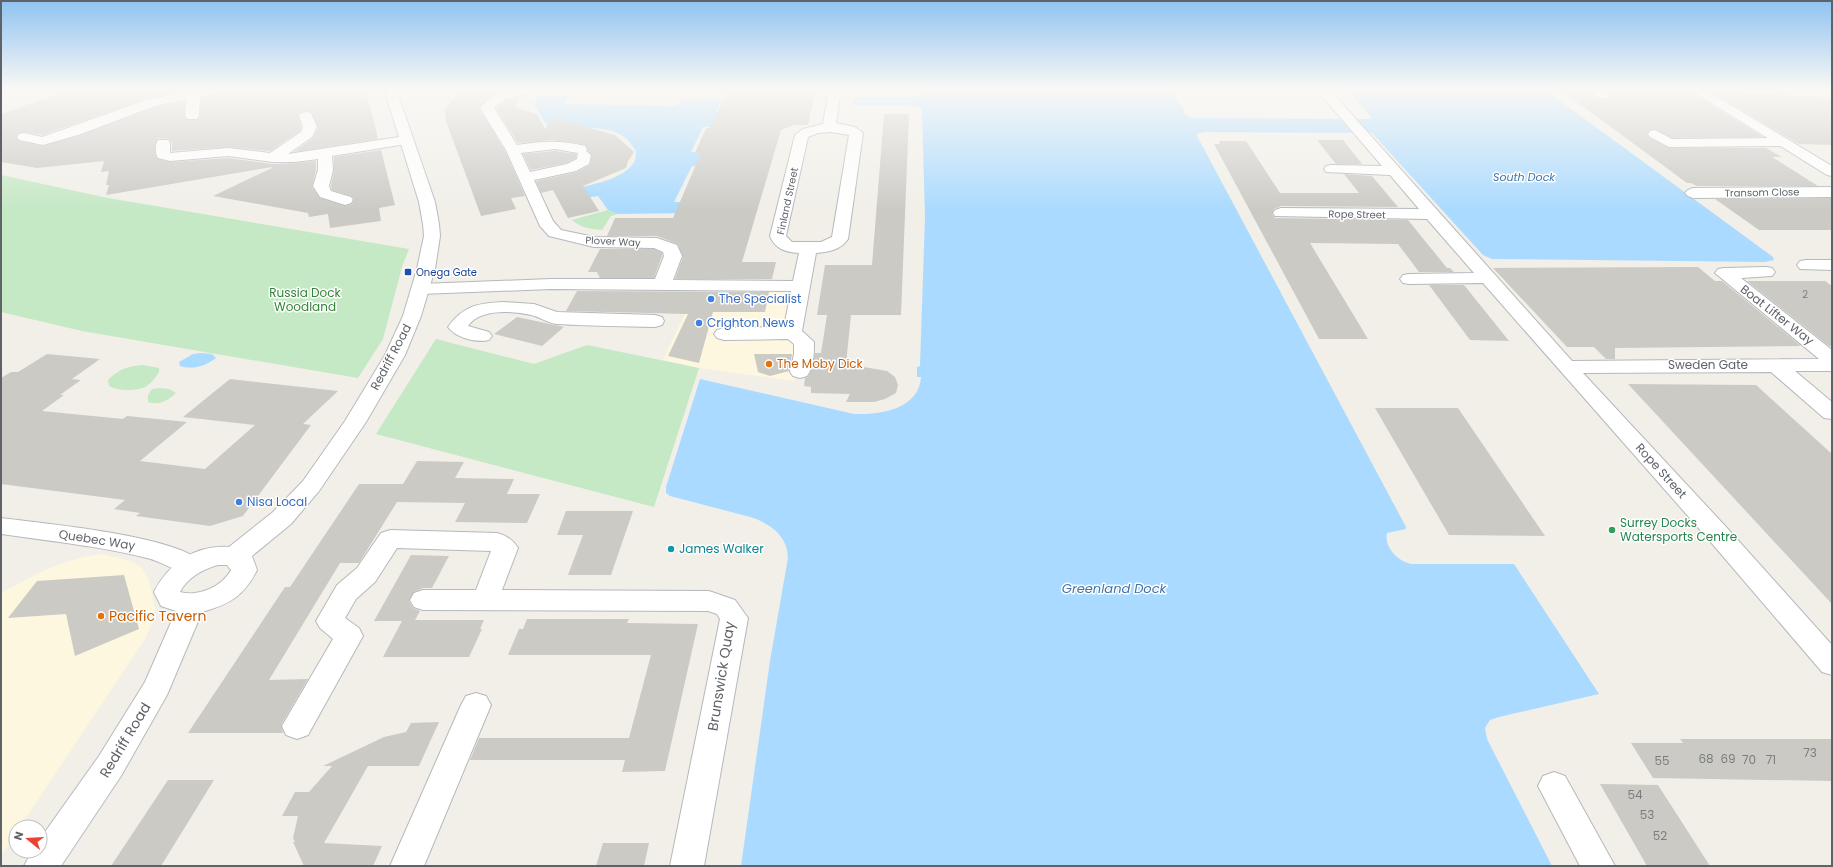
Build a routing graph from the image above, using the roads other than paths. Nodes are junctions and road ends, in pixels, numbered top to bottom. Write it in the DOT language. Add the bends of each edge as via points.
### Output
graph roads {
  1 [pos="80,129"];
  2 [pos="309,129"];
  3 [pos="403,129"];
  4 [pos="500,129"];
  5 [pos="817,129"];
  6 [pos="845,129"];
  7 [pos="1358,129"];
  8 [pos="1761,129"];
  9 [pos="1655,134"];
  10 [pos="24,137"];
  11 [pos="406,140"];
  12 [pos="1782,142"];
  13 [pos="163,143"];
  14 [pos="513,150"];
  15 [pos="324,154"];
  16 [pos="273,158"];
  17 [pos="1331,169"];
  18 [pos="1394,171"];
  19 [pos="1832,172"];
  20 [pos="526,177"];
  21 [pos="1832,192"];
  22 [pos="1693,193"];
  23 [pos="345,200"];
  24 [pos="1281,213"];
  25 [pos="1433,214"];
  26 [pos="808,248"];
  27 [pos="1806,265"];
  28 [pos="1832,265"];
  29 [pos="1766,272"];
  30 [pos="1489,278"];
  31 [pos="1409,279"];
  32 [pos="551,284"];
  33 [pos="662,285"];
  34 [pos="800,286"];
  35 [pos="421,288"];
  36 [pos="535,310"];
  37 [pos="655,321"];
  38 [pos="792,333"];
  39 [pos="724,334"];
  40 [pos="482,336"];
  41 [pos="1775,365"];
  42 [pos="1566,366"];
  43 [pos="800,372"];
  44 [pos="1832,413"];
  45 [pos="1,526"];
  46 [pos="234,557"];
  47 [pos="190,565"];
  48 [pos="423,600"];
  49 [pos="485,600"];
  50 [pos="192,604"];
  51 [pos="1832,664"];
  52 [pos="476,705"];
  53 [pos="297,726"];
  54 [pos="1554,786"];
  55 [pos="41,866"];
  56 [pos="407,866"];
  57 [pos="687,866"];
  58 [pos="1598,866"];
  1 -- 10 [label="street" via="43,141"];
  2 -- 16 [label="street" via="307,134"];
  3 -- 11 [label="street, Redriff Road"];
  4 -- 14 [label="street, Plover Way"];
  5 -- 26 [label="street, Finland Street" via="802,135 778,236 783,245"];
  6 -- 26 [label="street, Finland Street" via="856,133 840,239 824,248"];
  7 -- 18 [label="street, Rope Street"];
  8 -- 12 [label="street"];
  9 -- 12 [label="street" via="1669,143"];
  11 -- 15 [label="street"];
  11 -- 35 [label="street, Redriff Road" via="427,202 431,224 432,236"];
  12 -- 19 [label="street"];
  13 -- 16 [label="street" via="163,155 170,157 228,152"];
  14 -- 20 [label="street, Plover Way"];
  14 -- 20 [label="street" via="550,144 568,145 582,152 584,161 571,168"];
  15 -- 16 [label="street"];
  15 -- 23 [label="street" via="327,165 320,186 325,194"];
  17 -- 18 [label="street"];
  18 -- 25 [label="street, Rope Street"];
  20 -- 33 [label="street, Plover Way" via="546,223 555,233 594,242 658,243 671,248 673,256"];
  21 -- 22 [label="street, Transom Close"];
  24 -- 25 [label="street, Rope Street"];
  25 -- 30 [label="street, Rope Street"];
  26 -- 34 [label="street"];
  27 -- 28 [label="street"];
  29 -- 41 [label="street, Boat Lifter Way" via="1724,273 1821,350 1832,365"];
  30 -- 31 [label="street"];
  30 -- 42 [label="street, Rope Street"];
  32 -- 33 [label="street"];
  32 -- 35 [label="street"];
  32 -- 36 [label="street"];
  33 -- 34 [label="street"];
  34 -- 38 [label="street"];
  35 -- 46 [label="street, Redriff Road" via="395,355 355,422 311,486 282,518"];
  36 -- 37 [label="street" via="554,318"];
  36 -- 40 [label="street" via="484,309 470,314 458,327 462,331"];
  38 -- 39 [label="street"];
  38 -- 43 [label="street" via="804,342"];
  41 -- 42 [label="street, Sweden Gate"];
  41 -- 44 [label="street"];
  42 -- 51 [label="street, Rope Street"];
  45 -- 47 [label="street, Quebec Way" via="121,543 159,552"];
  46 -- 47 [label="street" via="218,556"];
  46 -- 50 [label="street" via="243,562 245,568 242,578 232,588 213,599"];
  47 -- 50 [label="street" via="171,582 167,592 170,598 180,604"];
  48 -- 49 [label="street, Brunswick Quay"];
  49 -- 53 [label="street" via="505,548 497,542 390,539 366,575 346,592 330,621 350,636"];
  49 -- 57 [label="street, Brunswick Quay" via="709,602 726,607 734,618"];
  50 -- 55 [label="street, Redriff Road" via="157,687 110,766"];
  52 -- 56 [label="street"];
  54 -- 58 [label="street"];
}
